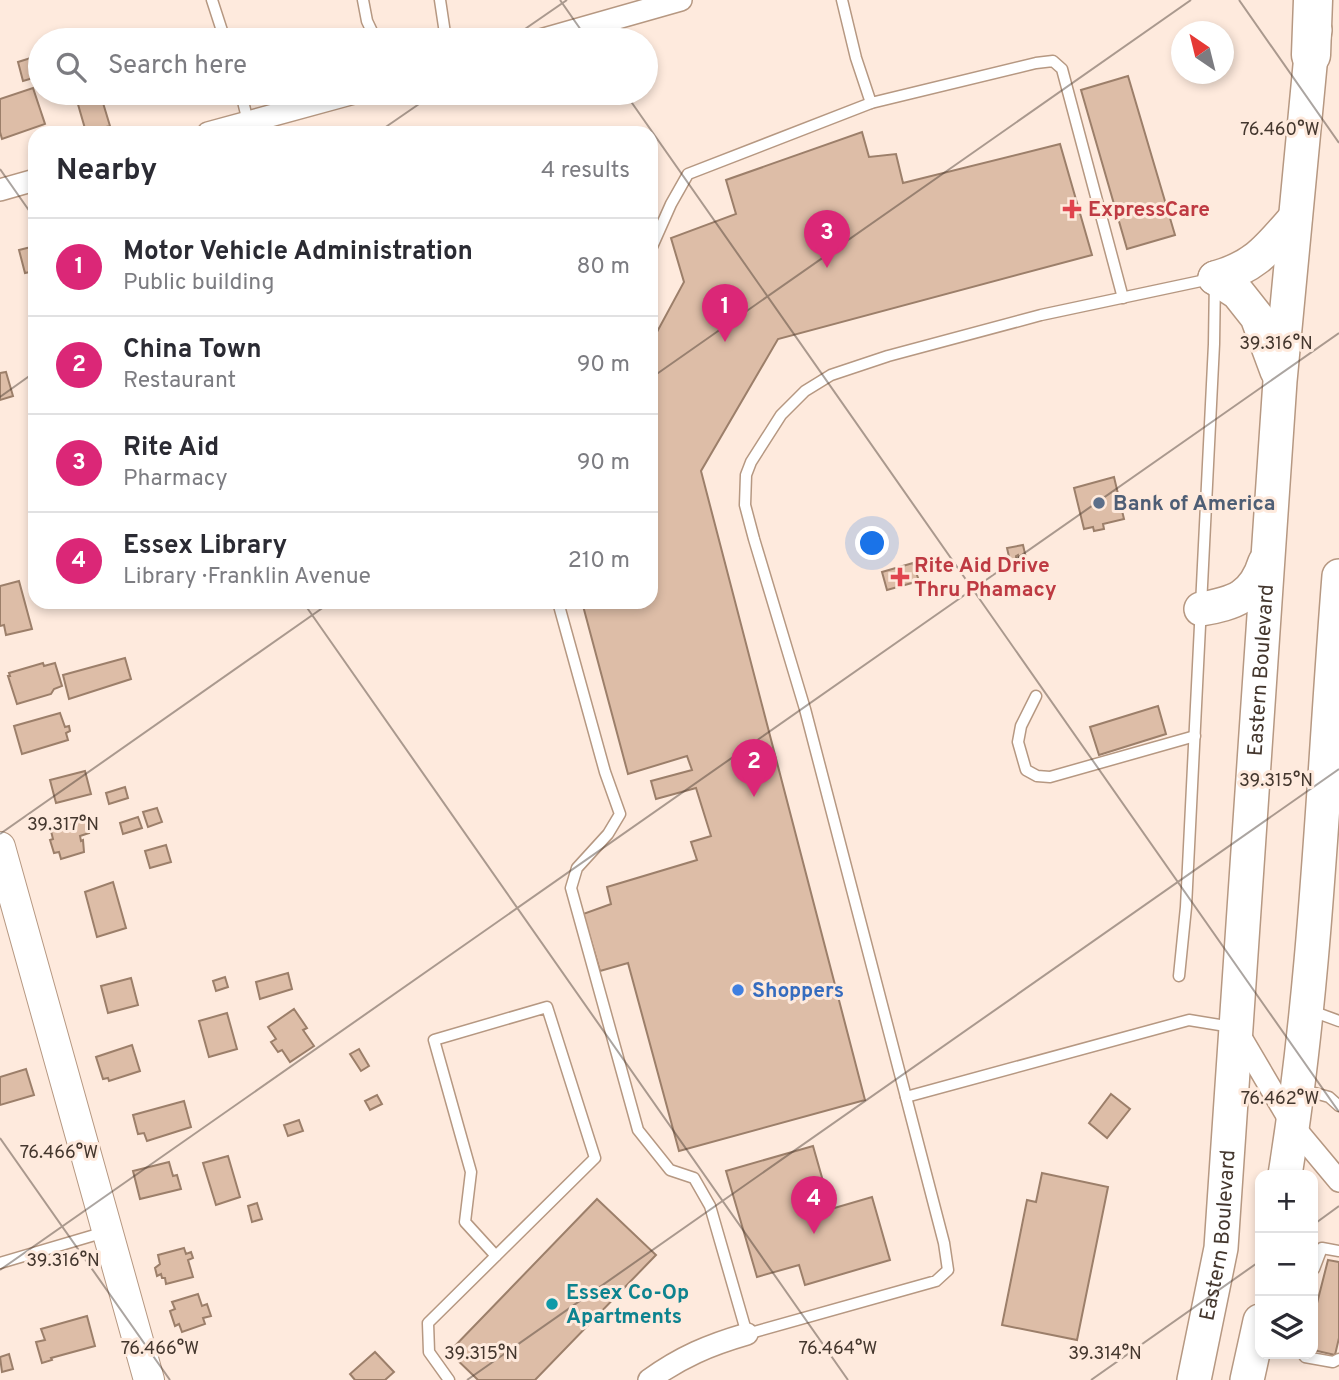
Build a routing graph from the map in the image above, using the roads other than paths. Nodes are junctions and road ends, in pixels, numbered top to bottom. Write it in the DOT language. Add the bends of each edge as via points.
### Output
graph roads {
  1 [pos="212,0"];
  2 [pos="363,0"];
  3 [pos="440,0"];
  4 [pos="681,0"];
  5 [pos="842,0"];
  6 [pos="1313,0"];
  7 [pos="1321,0"];
  8 [pos="643,5"];
  9 [pos="221,28"];
  10 [pos="370,28"];
  11 [pos="444,28"];
  12 [pos="575,28"];
  13 [pos="1311,55"];
  14 [pos="872,103"];
  15 [pos="243,105"];
  16 [pos="310,105"];
  17 [pos="248,122"];
  18 [pos="233,126"];
  19 [pos="28,182"];
  20 [pos="0,190"];
  21 [pos="1295,218"];
  22 [pos="658,233"];
  23 [pos="1214,278"];
  24 [pos="1123,298"];
  25 [pos="1280,381"];
  26 [pos="1268,553"];
  27 [pos="1339,576"];
  28 [pos="560,609"];
  29 [pos="1201,610"];
  30 [pos="1036,696"];
  31 [pos="1333,727"];
  32 [pos="1195,736"];
  33 [pos="1331,780"];
  34 [pos="0,847"];
  35 [pos="1180,976"];
  36 [pos="1306,1009"];
  37 [pos="1339,1021"];
  38 [pos="1235,1027"];
  39 [pos="1297,1089"];
  40 [pos="906,1097"];
  41 [pos="1339,1106"];
  42 [pos="1293,1126"];
  43 [pos="1286,1170"];
  44 [pos="1339,1181"];
  45 [pos="107,1231"];
  46 [pos="1339,1251"];
  47 [pos="496,1256"];
  48 [pos="1318,1258"];
  49 [pos="0,1263"];
  50 [pos="747,1334"];
  51 [pos="1255,1348"];
  52 [pos="1316,1359"];
  53 [pos="1339,1359"];
  54 [pos="149,1380"];
  55 [pos="449,1380"];
  56 [pos="649,1380"];
  57 [pos="1194,1380"];
  58 [pos="1247,1380"];
  1 -- 9 [label="lane"];
  2 -- 10 [label="lane"];
  3 -- 11 [label="lane"];
  4 -- 8 [label="street"];
  5 -- 14 [label="lane"];
  6 -- 13 [label="highway"];
  7 -- 13 [label="main road, Eastern Boulevard"];
  8 -- 12 [label="street"];
  13 -- 21 [label="main road, Eastern Boulevard"];
  14 -- 22 [label="lane" via="688,174"];
  14 -- 24 [label="lane" via="1053,61 1062,69"];
  15 -- 17 [label="lane"];
  16 -- 17 [label="street"];
  17 -- 18 [label="street"];
  19 -- 20 [label="street"];
  21 -- 23 [label="main road" via="1263,255 1236,272"];
  21 -- 25 [label="main road, Eastern Boulevard"];
  23 -- 24 [label="lane"];
  23 -- 25 [label="main road" via="1238,293 1257,317"];
  23 -- 29 [label="lane"];
  24 -- 40 [label="lane" via="1041,315 831,375 805,391 781,415 746,475 746,505 754,539 805,709"];
  25 -- 26 [label="main road, Eastern Boulevard"];
  26 -- 29 [label="main road" via="1259,580 1244,597"];
  26 -- 38 [label="main road, Eastern Boulevard"];
  27 -- 31 [label="main road"];
  28 -- 50 [label="lane" via="620,814 577,868 571,888 638,1130 670,1170 694,1178 710,1206"];
  29 -- 32 [label="lane"];
  30 -- 32 [label="lane" via="1018,742 1026,770 1037,776 1050,777"];
  31 -- 33 [label="main road"];
  32 -- 35 [label="lane"];
  33 -- 36 [label="main road"];
  34 -- 45 [label="street"];
  36 -- 37 [label="lane"];
  36 -- 39 [label="main road"];
  38 -- 40 [label="lane" via="1189,1020"];
  38 -- 42 [label="street"];
  38 -- 57 [label="main road, Eastern Boulevard" via="1221,1248"];
  39 -- 41 [label="lane" via="1329,1097"];
  39 -- 42 [label="main road"];
  40 -- 50 [label="lane" via="948,1270 936,1282"];
  42 -- 43 [label="main road"];
  42 -- 44 [label="street"];
  45 -- 49 [label="lane"];
  45 -- 54 [label="street"];
  46 -- 48 [label="lane" via="1322,1248"];
  47 -- 47 [label="lane" via="465,1222 471,1172 434,1040 547,1007 595,1158"];
  47 -- 55 [label="lane" via="428,1323 429,1352"];
  50 -- 56 [label="street" via="682,1357"];
  51 -- 58 [label="main road"];
  52 -- 53 [label="lane"];
}
